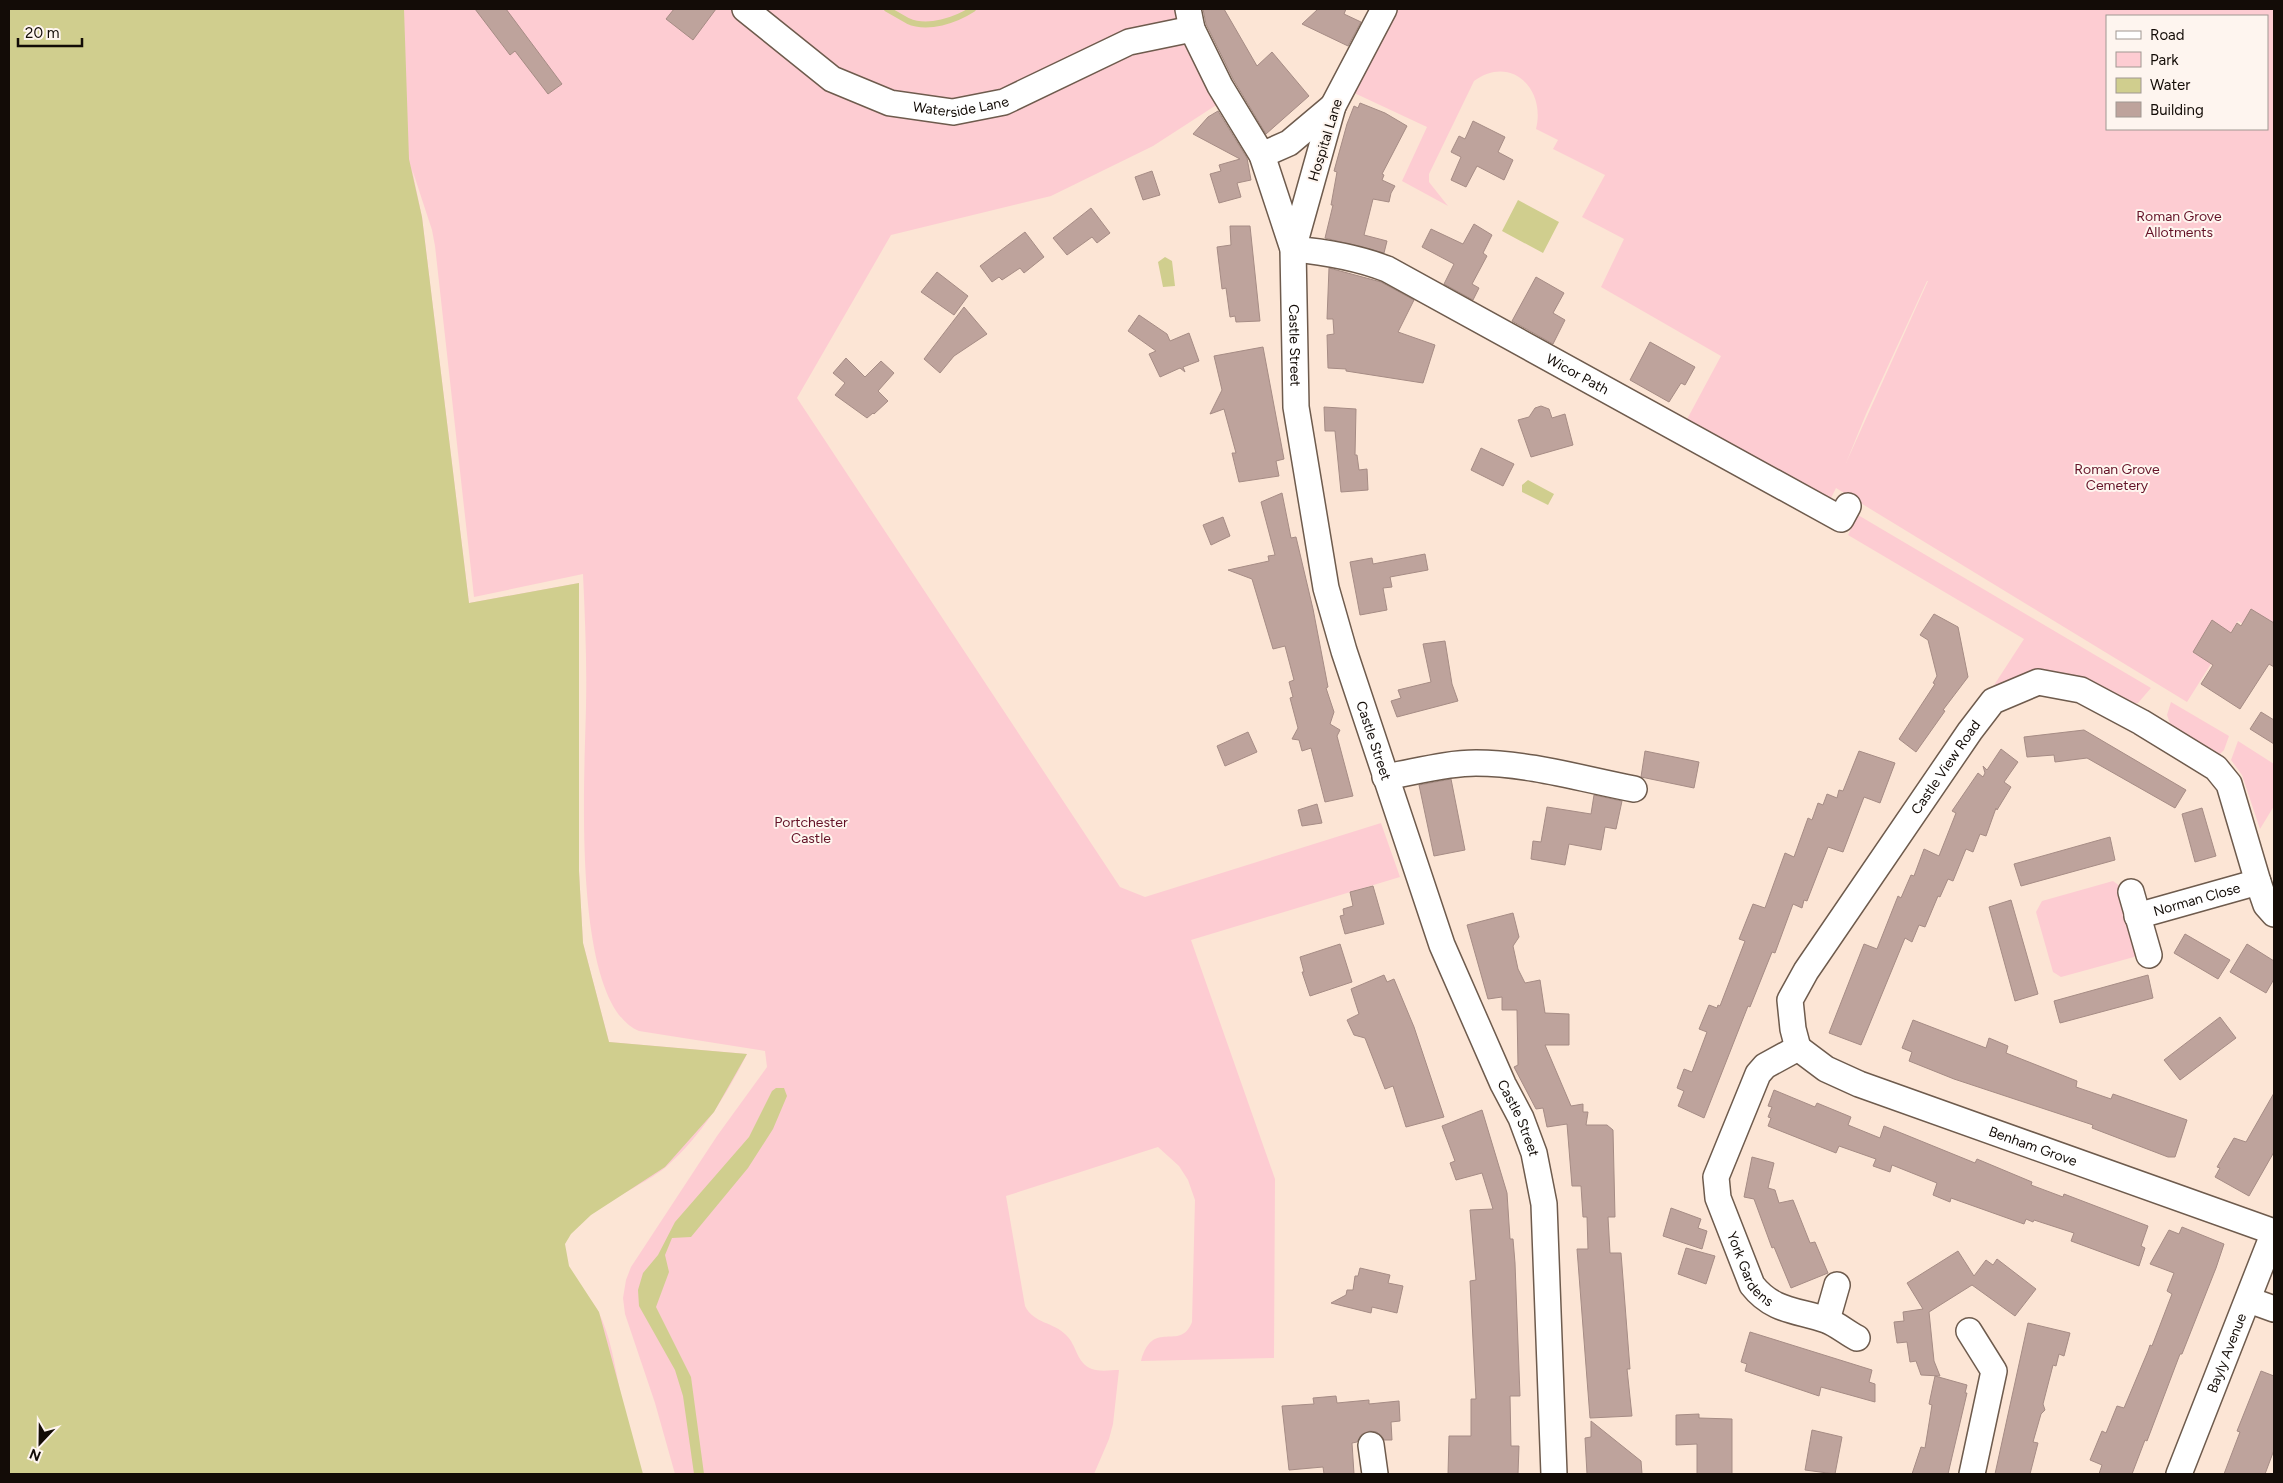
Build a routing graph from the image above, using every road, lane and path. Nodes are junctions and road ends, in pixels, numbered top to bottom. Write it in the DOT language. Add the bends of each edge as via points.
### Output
graph roads {
  1 [pos="745,9"];
  2 [pos="1384,9"];
  3 [pos="1190,19"];
  4 [pos="1333,106"];
  5 [pos="1262,155"];
  6 [pos="1293,249"];
  7 [pos="1848,506"];
  8 [pos="1385,777"];
  9 [pos="1634,789"];
  10 [pos="2258,882"];
  11 [pos="2131,892"];
  12 [pos="2274,914"];
  13 [pos="2137,916"];
  14 [pos="2149,955"];
  15 [pos="1798,1048"];
  16 [pos="2274,1232"];
  17 [pos="1837,1285"];
  18 [pos="2249,1300"];
  19 [pos="2274,1309"];
  20 [pos="1827,1320"];
  21 [pos="1969,1331"];
  22 [pos="1857,1338"];
  23 [pos="1371,1445"];
  24 [pos="1375,1474"];
  25 [pos="1554,1474"];
  26 [pos="1972,1474"];
  27 [pos="2180,1474"];
  1 -- 3 [label="street, Waterside Lane" via="832,79 890,104 953,112 1004,102 1129,42"];
  2 -- 4 [label="street, Hospital Lane"];
  3 -- 5 [label="street, Castle Street" via="1220,86"];
  4 -- 5 [label="street" via="1303,133"];
  4 -- 6 [label="street, Hospital Lane"];
  5 -- 6 [label="street, Castle Street"];
  6 -- 7 [label="street, Wicor Path" via="1341,255 1387,269 1841,520"];
  6 -- 8 [label="street, Castle Street" via="1296,407 1326,588"];
  8 -- 9 [label="street" via="1462,764 1493,764"];
  8 -- 25 [label="street, Castle Street" via="1442,945 1503,1084 1522,1118 1534,1153 1544,1204"];
  10 -- 12 [label="street, Castle View Road" via="2266,905"];
  10 -- 13 [label="street, Norman Close"];
  10 -- 15 [label="street, Castle View Road" via="2229,784 2216,768 2082,690 2038,682 1994,701 1970,731 1806,971 1790,1000"];
  11 -- 13 [label="street, Norman Close"];
  13 -- 14 [label="street, Norman Close"];
  15 -- 16 [label="street, Benham Grove" via="1826,1069 1859,1084"];
  15 -- 20 [label="street, York Gardens" via="1765,1066 1758,1074 1716,1177 1718,1198 1758,1293 1776,1306"];
  16 -- 18 [label="street, Bayly Avenue"];
  17 -- 20 [label="street"];
  18 -- 19 [label="street"];
  18 -- 27 [label="street, Bayly Avenue"];
  20 -- 22 [label="street, York Gardens"];
  21 -- 26 [label="street" via="1994,1371"];
  23 -- 24 [label="street"];
}
